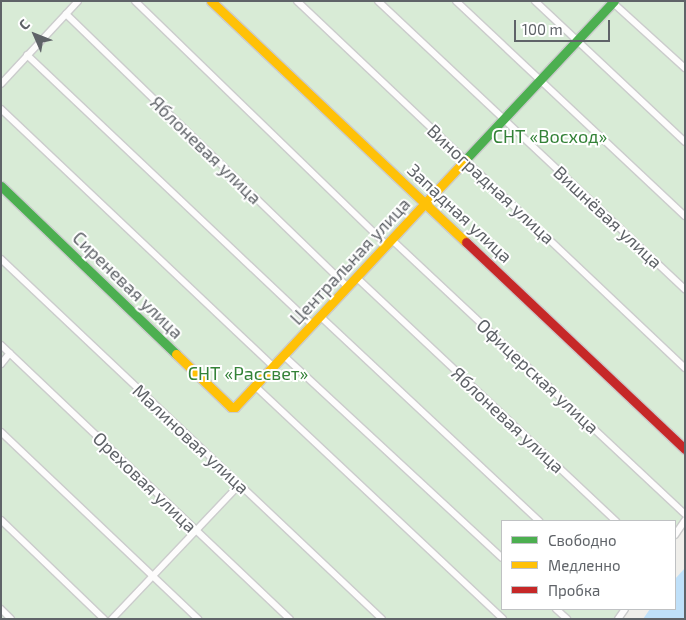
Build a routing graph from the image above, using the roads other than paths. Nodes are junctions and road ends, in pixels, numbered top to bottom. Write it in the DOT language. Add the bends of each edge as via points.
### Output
graph roads {
  1 [pos="78,1"];
  2 [pos="134,1"];
  3 [pos="211,1"];
  4 [pos="296,1"];
  5 [pos="378,1"];
  6 [pos="456,1"];
  7 [pos="535,1"];
  8 [pos="612,2"];
  9 [pos="66,14"];
  10 [pos="576,40"];
  11 [pos="27,55"];
  12 [pos="685,68"];
  13 [pos="540,80"];
  14 [pos="1,84"];
  15 [pos="1,109"];
  16 [pos="503,118"];
  17 [pos="685,142"];
  18 [pos="465,160"];
  19 [pos="1,186"];
  20 [pos="425,203"];
  21 [pos="685,216"];
  22 [pos="389,241"];
  23 [pos="1,259"];
  24 [pos="356,277"];
  25 [pos="347,286"];
  26 [pos="685,289"];
  27 [pos="321,317"];
  28 [pos="313,325"];
  29 [pos="1,345"];
  30 [pos="10,353"];
  31 [pos="284,356"];
  32 [pos="1,364"];
  33 [pos="274,367"];
  34 [pos="685,368"];
  35 [pos="256,386"];
  36 [pos="231,407"];
  37 [pos="1,432"];
  38 [pos="685,449"];
  39 [pos="239,484"];
  40 [pos="685,514"];
  41 [pos="1,520"];
  42 [pos="538,520"];
  43 [pos="615,520"];
  44 [pos="685,520"];
  45 [pos="196,530"];
  46 [pos="676,534"];
  47 [pos="501,557"];
  48 [pos="153,576"];
  49 [pos="1,609"];
  50 [pos="557,610"];
  51 [pos="11,619"];
  52 [pos="104,619"];
  53 [pos="112,619"];
  54 [pos="198,619"];
  55 [pos="290,619"];
  56 [pos="382,619"];
  57 [pos="503,619"];
  58 [pos="567,619"];
  1 -- 9 [label="street"];
  2 -- 22 [label="street, Офицерская улица"];
  3 -- 20 [label="street, Западная улица"];
  4 -- 18 [label="street, Виноградная улица"];
  5 -- 16 [label="street, Вишнёвая улица"];
  6 -- 13 [label="street"];
  7 -- 10 [label="street"];
  8 -- 10 [label="street, Центральная улица"];
  8 -- 12 [label="street"];
  9 -- 11 [label="street"];
  9 -- 25 [label="street, Яблоневая улица"];
  10 -- 13 [label="street, Центральная улица"];
  10 -- 17 [label="street"];
  11 -- 14 [label="street"];
  11 -- 28 [label="street"];
  13 -- 16 [label="street, Центральная улица"];
  13 -- 21 [label="street"];
  15 -- 33 [label="street"];
  16 -- 18 [label="street, Центральная улица"];
  16 -- 26 [label="street, Вишнёвая улица"];
  18 -- 20 [label="street, Центральная улица"];
  18 -- 34 [label="street, Виноградная улица"];
  19 -- 36 [label="street, Сиреневая улица"];
  20 -- 22 [label="street, Центральная улица"];
  20 -- 38 [label="street, Западная улица"];
  22 -- 24 [label="street, Центральная улица"];
  22 -- 40 [label="street, Офицерская улица"];
  23 -- 39 [label="street, Малиновая улица"];
  24 -- 25 [label="street, Центральная улица"];
  24 -- 43 [label="street, Яблоневая улица"];
  25 -- 27 [label="street, Центральная улица"];
  27 -- 28 [label="street, Центральная улица"];
  27 -- 42 [label="street"];
  28 -- 31 [label="street, Центральная улица"];
  29 -- 30 [label="street, Ореховая улица"];
  30 -- 32 [label="street"];
  30 -- 45 [label="street, Ореховая улица"];
  31 -- 33 [label="street, Центральная улица"];
  31 -- 47 [label="street"];
  33 -- 35 [label="street, Центральная улица"];
  35 -- 36 [label="street, Центральная улица" via="239,404"];
  35 -- 57 [label="street"];
  37 -- 48 [label="street"];
  39 -- 45 [label="street"];
  39 -- 56 [label="street, Малиновая улица"];
  41 -- 52 [label="street"];
  44 -- 46 [label="street"];
  45 -- 48 [label="street"];
  45 -- 55 [label="street, Ореховая улица"];
  48 -- 53 [label="street"];
  48 -- 54 [label="street"];
  49 -- 51 [label="street"];
  50 -- 58 [label="street"];
}
